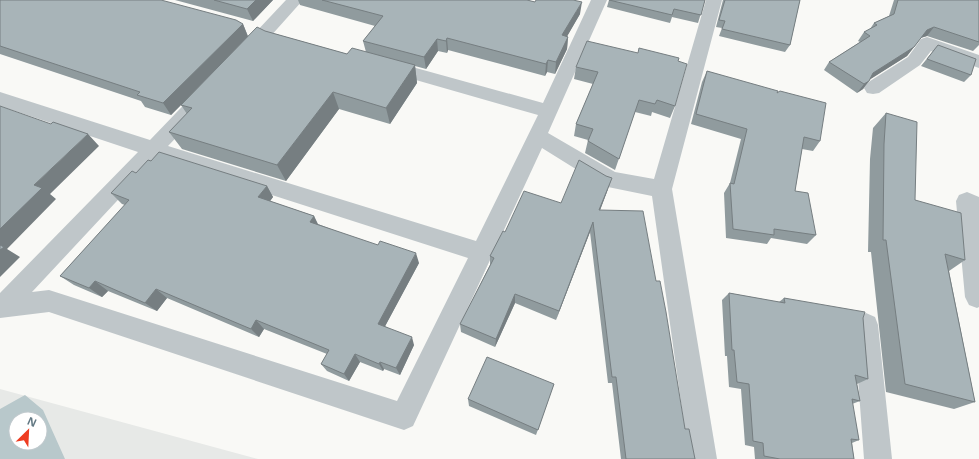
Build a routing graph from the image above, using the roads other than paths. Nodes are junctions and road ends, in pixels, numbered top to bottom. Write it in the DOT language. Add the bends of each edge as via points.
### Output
graph roads {
  1 [pos="295,0"];
  2 [pos="714,0"];
  3 [pos="591,6"];
  4 [pos="373,62"];
  5 [pos="979,62"];
  6 [pos="873,88"];
  7 [pos="0,99"];
  8 [pos="549,111"];
  9 [pos="538,136"];
  10 [pos="153,149"];
  11 [pos="662,189"];
  12 [pos="979,206"];
  13 [pos="482,253"];
  14 [pos="977,297"];
  15 [pos="1,307"];
  16 [pos="866,325"];
  17 [pos="703,459"];
  18 [pos="878,459"];
  1 -- 10 [label="street"];
  2 -- 11 [label="street"];
  3 -- 8 [label="street"];
  4 -- 8 [label="street"];
  5 -- 6 [label="street" via="927,44 914,61"];
  7 -- 10 [label="street"];
  8 -- 9 [label="street"];
  9 -- 11 [label="street" via="610,180"];
  9 -- 13 [label="street"];
  10 -- 13 [label="street"];
  10 -- 15 [label="street"];
  11 -- 17 [label="street"];
  12 -- 14 [label="street" via="966,201"];
  13 -- 15 [label="street" via="404,417 49,301"];
  16 -- 18 [label="street"];
}
